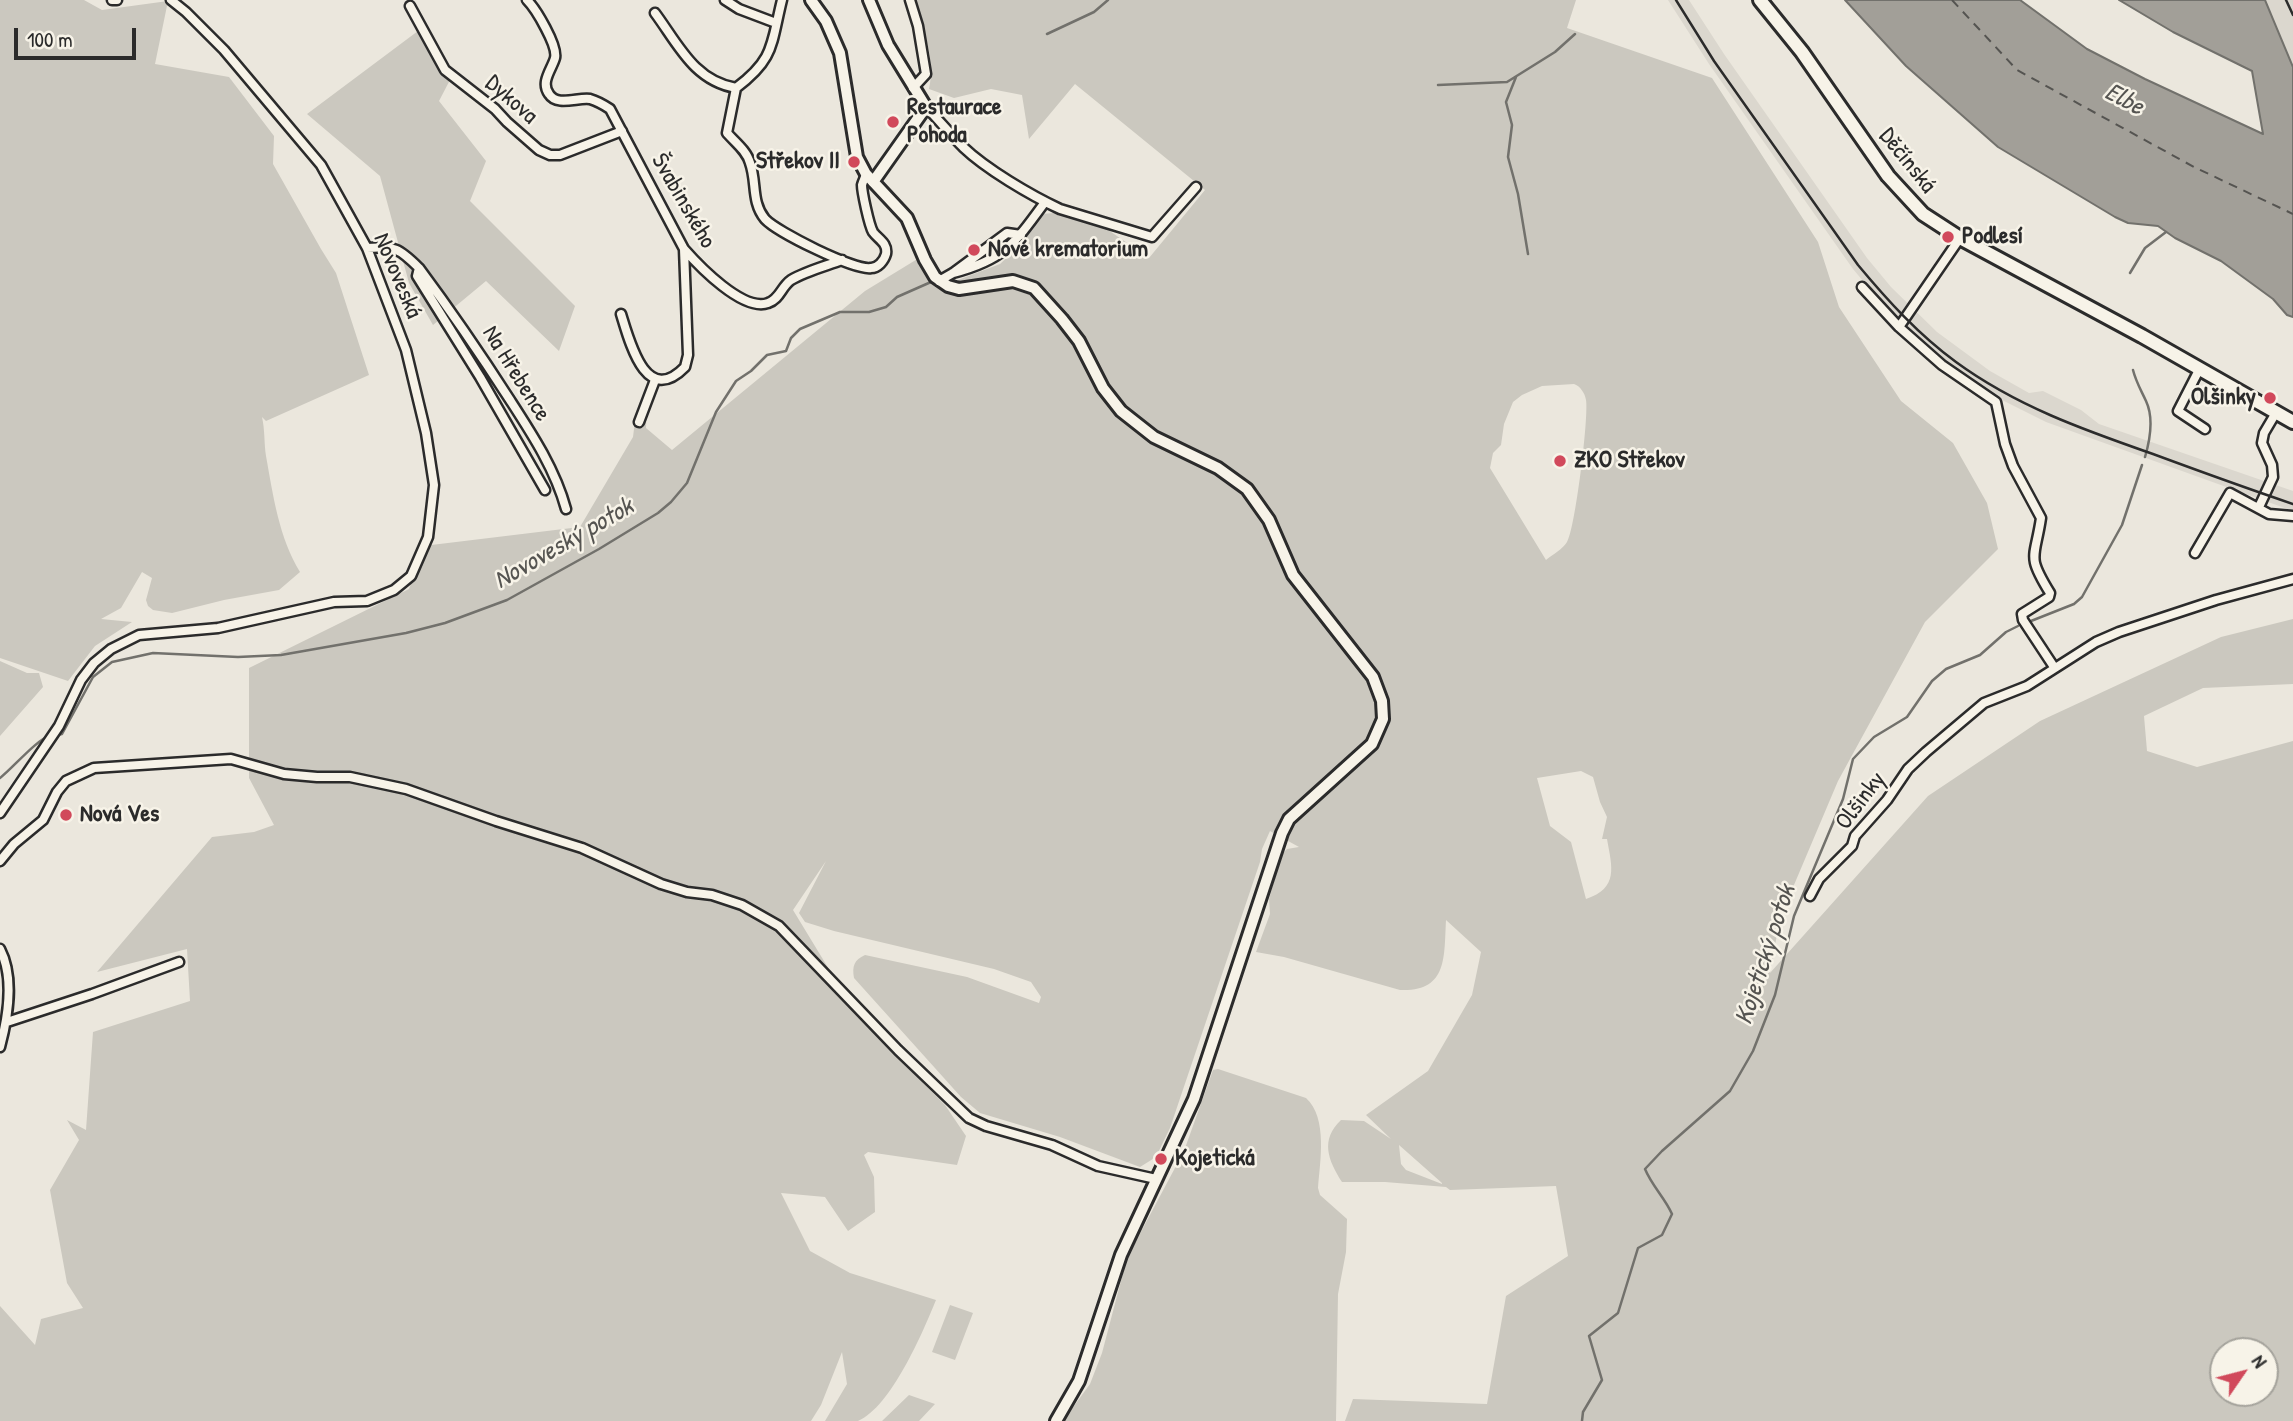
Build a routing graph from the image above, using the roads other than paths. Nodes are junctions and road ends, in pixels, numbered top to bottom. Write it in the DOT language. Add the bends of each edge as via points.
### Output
graph roads {
  1 [pos="171,0"];
  2 [pos="527,0"];
  3 [pos="725,0"];
  4 [pos="782,0"];
  5 [pos="811,0"];
  6 [pos="869,0"];
  7 [pos="910,0"];
  8 [pos="1760,0"];
  9 [pos="410,6"];
  10 [pos="655,13"];
  11 [pos="776,23"];
  12 [pos="736,88"];
  13 [pos="913,88"];
  14 [pos="926,107"];
  15 [pos="622,131"];
  16 [pos="870,178"];
  17 [pos="1196,187"];
  18 [pos="1045,202"];
  19 [pos="1021,235"];
  20 [pos="1960,238"];
  21 [pos="367,248"];
  22 [pos="684,248"];
  23 [pos="842,260"];
  24 [pos="419,268"];
  25 [pos="953,273"];
  26 [pos="939,281"];
  27 [pos="1863,287"];
  28 [pos="621,314"];
  29 [pos="1899,327"];
  30 [pos="2200,368"];
  31 [pos="655,380"];
  32 [pos="2277,411"];
  33 [pos="639,422"];
  34 [pos="2293,422"];
  35 [pos="2205,429"];
  36 [pos="545,490"];
  37 [pos="2259,507"];
  38 [pos="566,509"];
  39 [pos="2293,516"];
  40 [pos="2195,552"];
  41 [pos="2293,579"];
  42 [pos="2054,667"];
  43 [pos="0,813"];
  44 [pos="0,861"];
  45 [pos="1810,896"];
  46 [pos="0,949"];
  47 [pos="179,962"];
  48 [pos="7,1022"];
  49 [pos="0,1047"];
  50 [pos="1156,1179"];
  51 [pos="1056,1421"];
  1 -- 21 [label="street, Novoveská" via="224,50 321,165"];
  2 -- 15 [label="street, Švabinského" via="555,47 546,84 549,94 558,100 599,102 610,109"];
  3 -- 11 [label="street"];
  4 -- 11 [label="street"];
  5 -- 16 [label="street" via="840,53 856,157"];
  6 -- 13 [label="street"];
  7 -- 13 [label="street" via="926,74"];
  8 -- 20 [label="main road, Děčínská" via="1898,188 1923,214"];
  9 -- 15 [label="street, Dykova" via="445,70 539,149 559,155"];
  10 -- 12 [label="street" via="697,70 721,86"];
  11 -- 12 [label="street" via="770,52"];
  12 -- 23 [label="street" via="727,133 750,161 757,205 765,218 789,236"];
  13 -- 14 [label="street"];
  14 -- 16 [label="street" via="887,164"];
  14 -- 18 [label="street" via="981,162"];
  15 -- 22 [label="street, Švabinského"];
  16 -- 23 [label="street" via="862,185 873,232 883,240 886,255 871,269"];
  16 -- 26 [label="street" via="907,218"];
  17 -- 18 [label="street" via="1152,237"];
  18 -- 19 [label="street"];
  19 -- 25 [label="street" via="994,260"];
  19 -- 25 [label="street" via="1007,233"];
  20 -- 29 [label="street"];
  20 -- 30 [label="main road, Děčínská"];
  21 -- 24 [label="street, Na Hřebence" via="390,246 403,251"];
  21 -- 43 [label="street, Novoveská" via="406,350 434,485 428,537 411,576 394,590 367,600 334,602 218,628 139,635 111,649 81,680 58,726"];
  22 -- 23 [label="street, Švabinského" via="722,286 758,303 778,297 792,279"];
  22 -- 31 [label="street" via="688,355 685,367 670,378"];
  24 -- 36 [label="street, Na Hřebence" via="416,276"];
  24 -- 38 [label="street, Na Hřebence" via="526,425 560,485"];
  25 -- 26 [label="street"];
  26 -- 50 [label="street" via="959,289 1013,281 1034,288 1079,341 1103,388 1121,411 1154,437 1218,468 1247,489 1269,520 1293,575 1373,677 1382,701 1383,719 1372,744 1289,819 1282,833 1194,1099"];
  27 -- 29 [label="street"];
  28 -- 31 [label="street" via="638,361"];
  29 -- 42 [label="street" via="1942,365 1996,402 2013,466 2041,518 2033,562 2050,593 2022,614 2023,621"];
  30 -- 32 [label="main road, Děčínská"];
  30 -- 35 [label="street" via="2178,411"];
  31 -- 33 [label="street"];
  32 -- 34 [label="main road, Děčínská"];
  32 -- 37 [label="street" via="2262,443 2273,477"];
  37 -- 39 [label="street" via="2269,514"];
  37 -- 40 [label="street" via="2230,493"];
  41 -- 42 [label="street, Olšinky" via="2119,632"];
  42 -- 45 [label="street, Olšinky" via="2026,687 1983,704 1926,752 1855,836 1852,846 1819,879"];
  44 -- 50 [label="street" via="43,820 66,781 94,768 231,759 284,774 350,777 406,789 582,848 661,884 742,905 779,926 969,1118 1052,1145 1098,1166"];
  46 -- 48 [label="street" via="9,1002"];
  47 -- 48 [label="street"];
  48 -- 49 [label="street"];
  50 -- 51 [label="street" via="1121,1255 1079,1381"];
}
